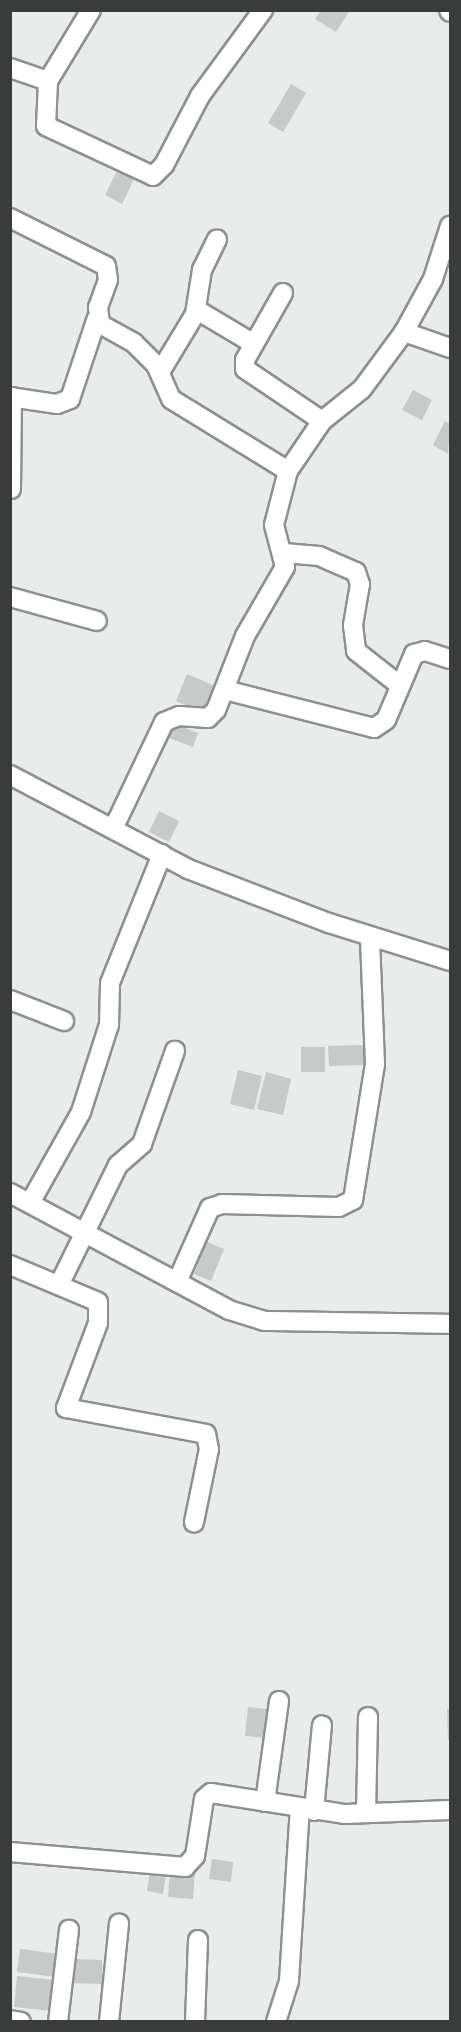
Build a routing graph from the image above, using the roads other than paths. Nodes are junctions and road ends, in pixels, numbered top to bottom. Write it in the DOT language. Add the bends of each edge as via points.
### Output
graph roads {
  1 [pos="91,10"];
  2 [pos="262,11"];
  3 [pos="10,68"];
  4 [pos="48,81"];
  5 [pos="10,218"];
  6 [pos="450,226"];
  7 [pos="217,239"];
  8 [pos="283,293"];
  9 [pos="197,310"];
  10 [pos="97,318"];
  11 [pos="404,332"];
  12 [pos="254,344"];
  13 [pos="450,348"];
  14 [pos="160,372"];
  15 [pos="11,397"];
  16 [pos="322,421"];
  17 [pos="288,471"];
  18 [pos="11,489"];
  19 [pos="284,553"];
  20 [pos="10,597"];
  21 [pos="97,621"];
  22 [pos="450,659"];
  23 [pos="398,684"];
  24 [pos="225,690"];
  25 [pos="10,775"];
  26 [pos="114,827"];
  27 [pos="162,854"];
  28 [pos="370,937"];
  29 [pos="450,961"];
  30 [pos="10,1000"];
  31 [pos="64,1021"];
  32 [pos="175,1051"];
  33 [pos="10,1194"];
  34 [pos="30,1203"];
  35 [pos="88,1234"];
  36 [pos="10,1265"];
  37 [pos="177,1282"];
  38 [pos="59,1285"];
  39 [pos="450,1324"];
  40 [pos="194,1522"];
  41 [pos="279,1701"];
  42 [pos="368,1717"];
  43 [pos="322,1725"];
  44 [pos="265,1802"];
  45 [pos="307,1809"];
  46 [pos="450,1810"];
  47 [pos="366,1813"];
  48 [pos="10,1852"];
  49 [pos="119,1924"];
  50 [pos="69,1929"];
  51 [pos="198,1940"];
  52 [pos="10,2020"];
  53 [pos="21,2022"];
  54 [pos="58,2022"];
  55 [pos="109,2022"];
  56 [pos="195,2022"];
  57 [pos="276,2022"];
  1 -- 4 [label="street"];
  2 -- 4 [label="street" via="200,96 165,165 153,176 46,126"];
  3 -- 4 [label="street"];
  5 -- 10 [label="street" via="106,266 108,280"];
  6 -- 11 [label="street" via="433,279"];
  7 -- 9 [label="street" via="202,270"];
  8 -- 12 [label="street"];
  9 -- 12 [label="street"];
  9 -- 14 [label="street"];
  10 -- 14 [label="street" via="106,328 134,343"];
  10 -- 15 [label="street" via="70,399 57,404"];
  11 -- 13 [label="street"];
  11 -- 16 [label="street" via="362,389"];
  12 -- 16 [label="street" via="245,360 248,374"];
  14 -- 17 [label="street" via="171,399"];
  15 -- 18 [label="street"];
  16 -- 17 [label="street"];
  17 -- 19 [label="street" via="274,525"];
  19 -- 23 [label="street" via="319,556 356,572 360,584 353,625 356,651"];
  19 -- 24 [label="street" via="285,567 245,636"];
  20 -- 21 [label="street"];
  22 -- 23 [label="street" via="425,651 414,654"];
  23 -- 24 [label="street" via="386,720 374,728"];
  24 -- 26 [label="street" via="208,718 179,716 164,722"];
  25 -- 26 [label="street"];
  26 -- 27 [label="street"];
  27 -- 28 [label="street" via="253,896"];
  27 -- 34 [label="street" via="110,983 109,1024 81,1112"];
  28 -- 29 [label="street"];
  28 -- 37 [label="street" via="375,1064 353,1200 339,1207 222,1204 210,1208"];
  30 -- 31 [label="street"];
  32 -- 35 [label="street" via="142,1144 118,1165"];
  33 -- 34 [label="street"];
  34 -- 35 [label="street"];
  35 -- 37 [label="street"];
  35 -- 38 [label="street"];
  36 -- 38 [label="street"];
  37 -- 39 [label="street" via="229,1310 264,1321"];
  38 -- 40 [label="street" via="93,1297 100,1309 66,1408 206,1434 209,1449"];
  41 -- 44 [label="street"];
  42 -- 47 [label="street"];
  43 -- 45 [label="street"];
  44 -- 45 [label="street"];
  44 -- 48 [label="street" via="211,1793 204,1799 195,1856 185,1867"];
  45 -- 47 [label="street"];
  45 -- 57 [label="street" via="289,1981"];
  46 -- 47 [label="street"];
  49 -- 55 [label="street"];
  50 -- 54 [label="street"];
  51 -- 56 [label="street"];
  52 -- 53 [label="street"];
}
